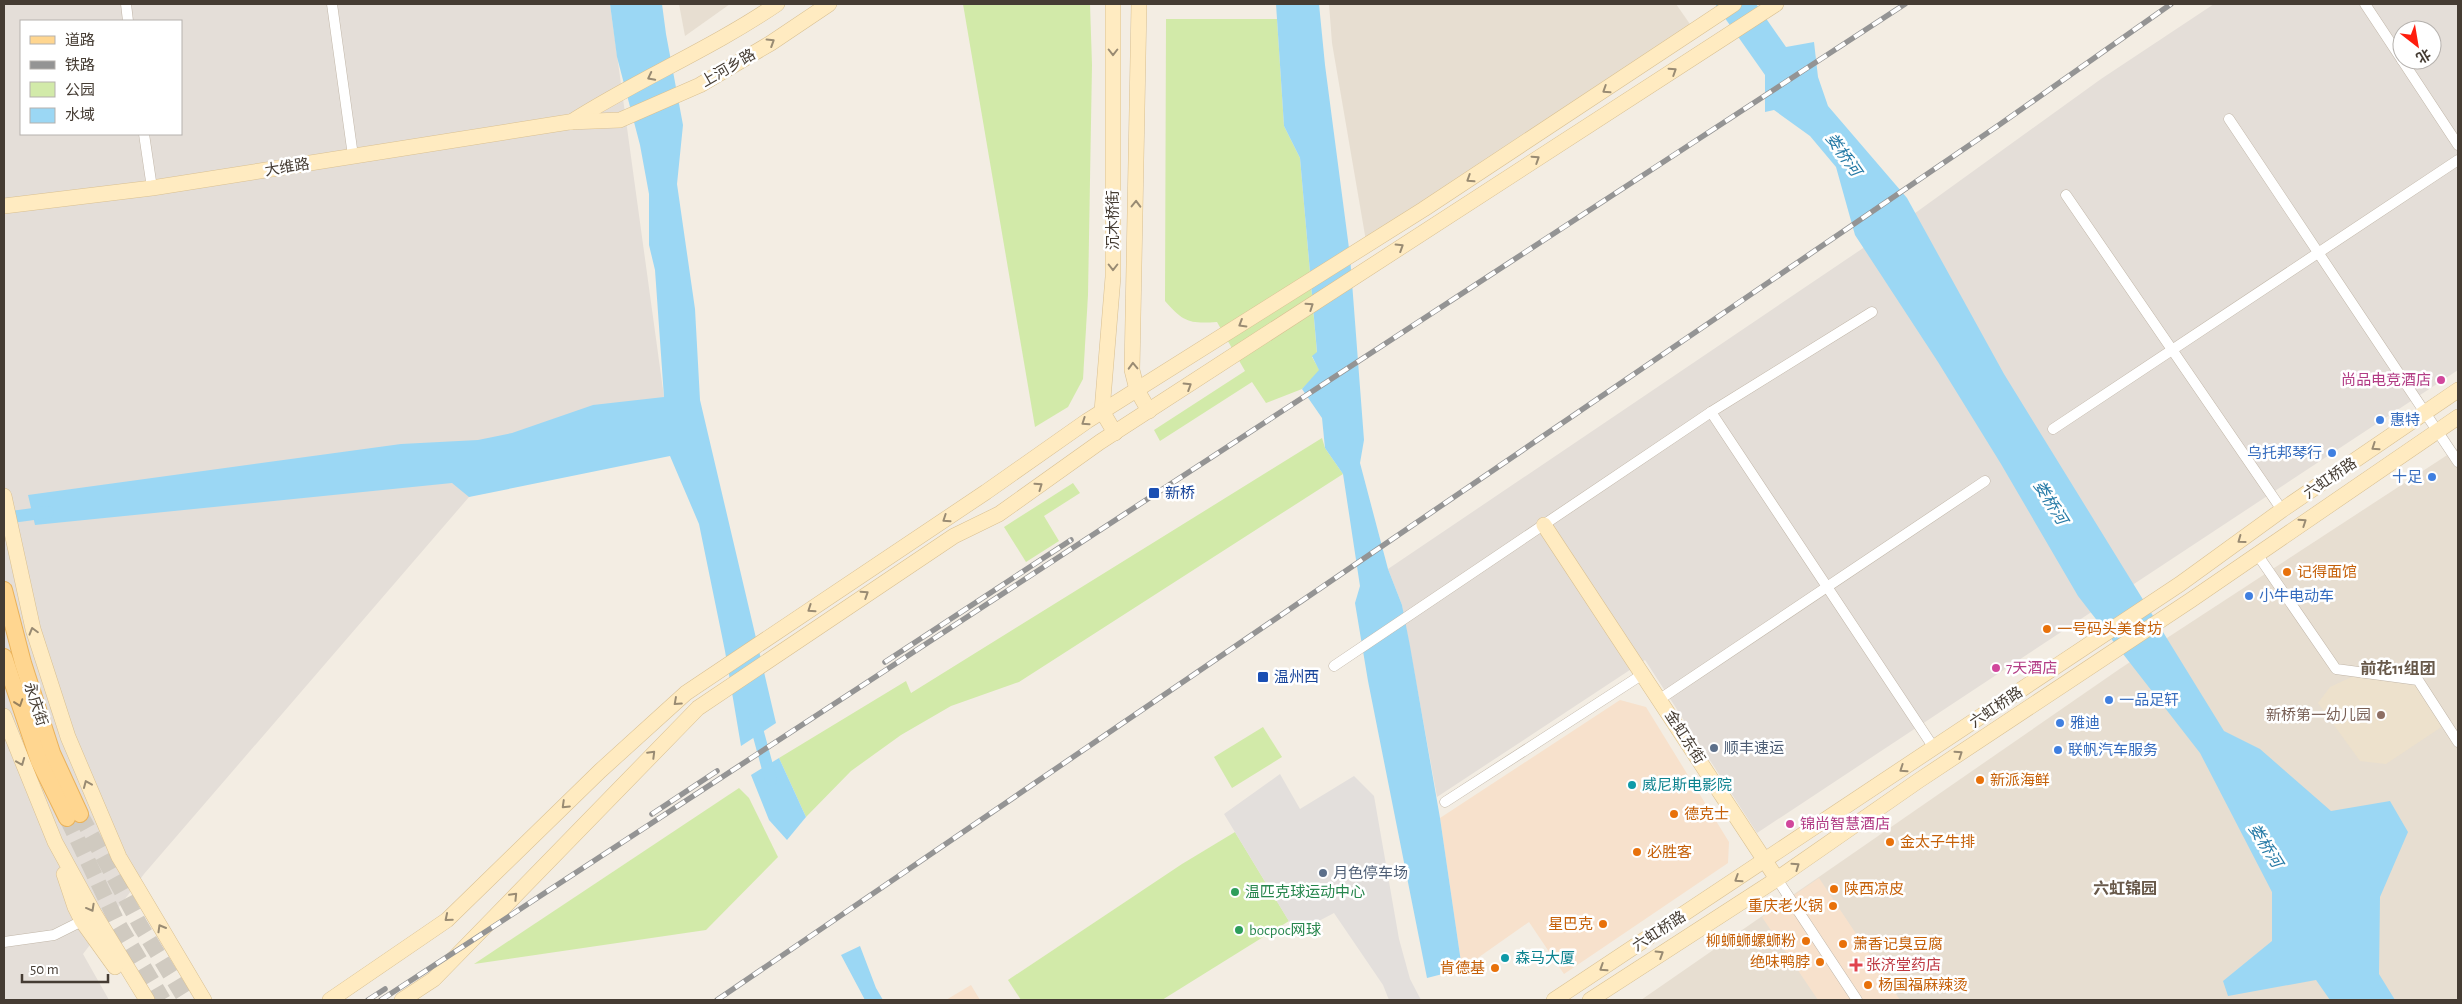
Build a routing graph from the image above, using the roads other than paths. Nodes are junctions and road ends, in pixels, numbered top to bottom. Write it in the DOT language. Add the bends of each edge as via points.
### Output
graph roads {
  1 [pos="126,4"];
  2 [pos="332,4"];
  3 [pos="778,4"];
  4 [pos="829,4"];
  5 [pos="1113,4"];
  6 [pos="1139,4"];
  7 [pos="1734,4"];
  8 [pos="1776,4"];
  9 [pos="2365,4"];
  10 [pos="759,9"];
  11 [pos="128,20"];
  12 [pos="2392,45"];
  13 [pos="2409,70"];
  14 [pos="609,98"];
  15 [pos="2229,119"];
  16 [pos="620,120"];
  17 [pos="569,122"];
  18 [pos="144,135"];
  19 [pos="2458,144"];
  20 [pos="353,156"];
  21 [pos="2458,160"];
  22 [pos="152,188"];
  23 [pos="2066,195"];
  24 [pos="4,206"];
  25 [pos="2318,253"];
  26 [pos="1872,312"];
  27 [pos="2172,350"];
  28 [pos="1137,390"];
  29 [pos="2458,390"];
  30 [pos="1102,411"];
  31 [pos="1149,411"];
  32 [pos="1711,412"];
  33 [pos="2425,414"];
  34 [pos="2458,417"];
  35 [pos="2052,429"];
  36 [pos="2438,431"];
  37 [pos="1115,432"];
  38 [pos="2458,462"];
  39 [pos="1985,481"];
  40 [pos="4,498"];
  41 [pos="2282,510"];
  42 [pos="1544,525"];
  43 [pos="2257,554"];
  44 [pos="1827,587"];
  45 [pos="4,590"];
  46 [pos="4,657"];
  47 [pos="1334,666"];
  48 [pos="1643,674"];
  49 [pos="1660,700"];
  50 [pos="4,716"];
  51 [pos="2458,742"];
  52 [pos="8,743"];
  53 [pos="1934,748"];
  54 [pos="1445,802"];
  55 [pos="55,842"];
  56 [pos="1766,860"];
  57 [pos="1777,879"];
  58 [pos="82,921"];
  59 [pos="4,942"];
  60 [pos="135,1000"];
  61 [pos="147,1000"];
  62 [pos="204,1000"];
  63 [pos="330,1000"];
  64 [pos="402,1000"];
  65 [pos="1554,1000"];
  66 [pos="1590,1000"];
  67 [pos="1857,1000"];
  1 -- 11 [label="street"];
  2 -- 20 [label="street"];
  3 -- 10 [label="street, 上河乡路"];
  16 -- 4 [label="street, 上河乡路, one-way" via="700,85"];
  5 -- 30 [label="street, 沉木桥街, one-way" via="1113,277"];
  28 -- 6 [label="street, 沉木桥街, one-way" via="1132,370"];
  7 -- 28 [label="street, one-way" via="1424,209"];
  31 -- 8 [label="street, one-way"];
  9 -- 12 [label="street"];
  10 -- 14 [label="street, 上河乡路, one-way" via="692,56"];
  13 -- 19 [label="street"];
  14 -- 17 [label="street, 大维路"];
  15 -- 25 [label="street"];
  16 -- 17 [label="street, 大维路"];
  17 -- 20 [label="street, 大维路"];
  18 -- 22 [label="street"];
  20 -- 22 [label="street, 大维路"];
  21 -- 25 [label="street"];
  22 -- 24 [label="street, 大维路"];
  23 -- 27 [label="street"];
  25 -- 27 [label="street"];
  25 -- 33 [label="street"];
  26 -- 32 [label="street"];
  27 -- 35 [label="street"];
  27 -- 41 [label="street"];
  28 -- 30 [label="street"];
  28 -- 31 [label="street, 沉木桥街"];
  29 -- 33 [label="street, 六虹桥路"];
  30 -- 37 [label="street"];
  30 -- 63 [label="street, one-way" via="686,694 600,771 447,920"];
  31 -- 37 [label="street"];
  32 -- 42 [label="street"];
  32 -- 44 [label="street"];
  33 -- 36 [label="street"];
  33 -- 41 [label="street, 六虹桥路, one-way"];
  34 -- 36 [label="street, 六虹桥路"];
  36 -- 38 [label="street"];
  43 -- 36 [label="street, 六虹桥路, one-way"];
  64 -- 37 [label="street, one-way" via="434,979 698,708 954,536 999,514"];
  39 -- 44 [label="street"];
  62 -- 40 [label="street, one-way" via="119,857 68,737 33,629"];
  41 -- 53 [label="street, 六虹桥路, one-way" via="2180,584"];
  42 -- 47 [label="street"];
  42 -- 48 [label="street, 金虹东街"];
  43 -- 51 [label="street" via="2336,669 2418,680"];
  57 -- 43 [label="street, 六虹桥路, one-way"];
  44 -- 49 [label="street"];
  44 -- 53 [label="street"];
  46 -- 45 [label="main road, 永庆街, one-way" via="39,761 74,816 23,663"];
  48 -- 49 [label="street, 金虹东街"];
  48 -- 54 [label="street"];
  49 -- 56 [label="street, 金虹东街"];
  50 -- 52 [label="street"];
  52 -- 55 [label="street, one-way"];
  53 -- 56 [label="street, 六虹桥路, one-way"];
  55 -- 58 [label="street"];
  55 -- 61 [label="street, one-way"];
  56 -- 57 [label="street, 金虹东街"];
  56 -- 65 [label="street, 六虹桥路, one-way"];
  66 -- 57 [label="street, 六虹桥路, one-way"];
  57 -- 67 [label="street, 金虹东街"];
  58 -- 59 [label="street" via="54,935"];
  58 -- 60 [label="street" via="109,956"];
}
